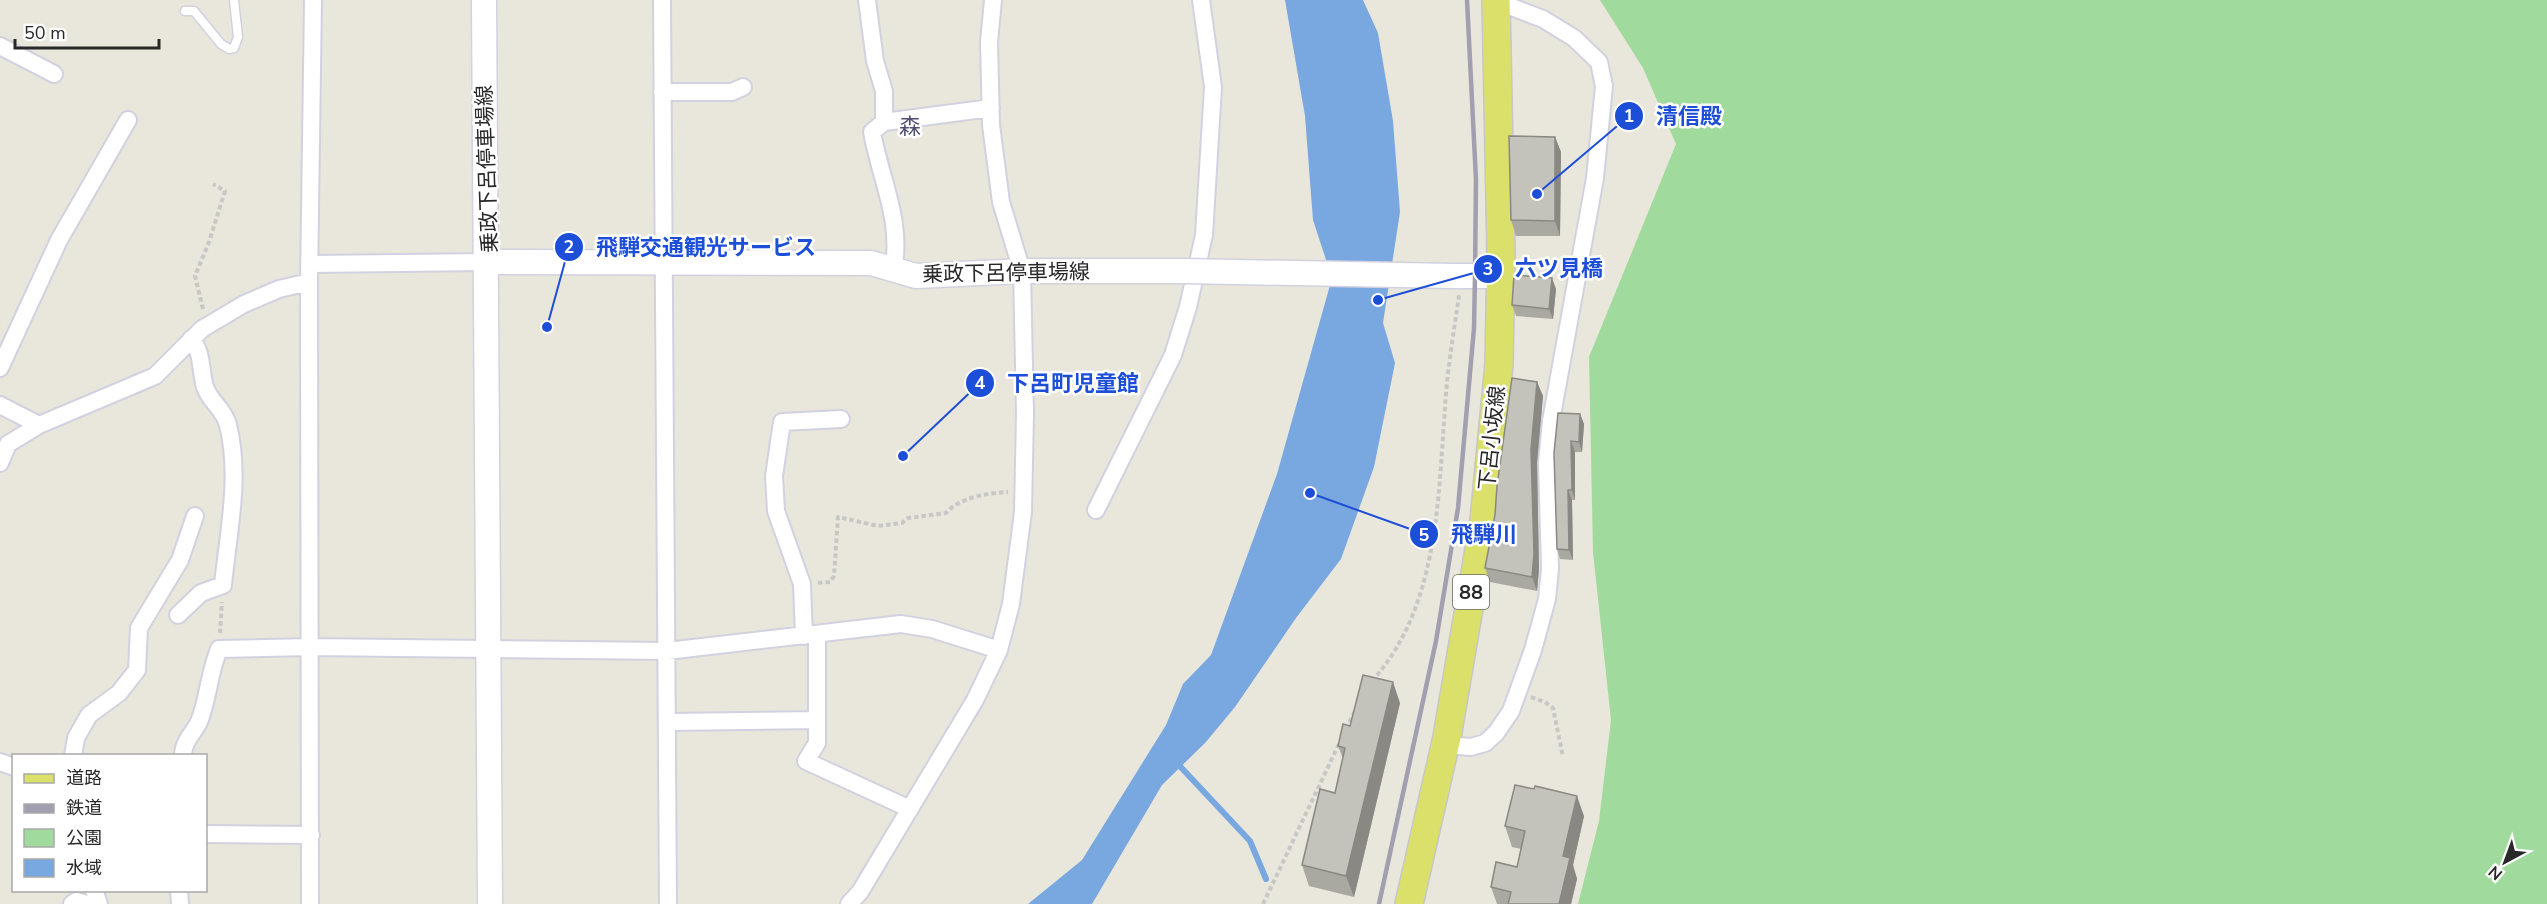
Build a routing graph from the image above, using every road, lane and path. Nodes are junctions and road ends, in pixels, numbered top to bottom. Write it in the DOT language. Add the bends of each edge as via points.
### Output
graph roads {
  1 [pos="234,0"];
  2 [pos="313,0"];
  3 [pos="484,0"];
  4 [pos="662,0"];
  5 [pos="867,0"];
  6 [pos="993,0"];
  7 [pos="1201,0"];
  8 [pos="1496,0"];
  9 [pos="185,11"];
  10 [pos="0,46"];
  11 [pos="54,74"];
  12 [pos="743,87"];
  13 [pos="662,92"];
  14 [pos="991,108"];
  15 [pos="128,120"];
  16 [pos="884,122"];
  17 [pos="213,184"];
  18 [pos="487,262"];
  19 [pos="663,263"];
  20 [pos="310,264"];
  21 [pos="893,270"];
  22 [pos="1022,271"];
  23 [pos="1457,276"];
  24 [pos="1501,276"];
  25 [pos="309,282"];
  26 [pos="210,324"];
  27 [pos="191,339"];
  28 [pos="0,368"];
  29 [pos="0,405"];
  30 [pos="841,419"];
  31 [pos="39,425"];
  32 [pos="0,463"];
  33 [pos="1023,491"];
  34 [pos="1096,510"];
  35 [pos="195,516"];
  36 [pos="802,584"];
  37 [pos="223,585"];
  38 [pos="178,615"];
  39 [pos="811,635"];
  40 [pos="310,647"];
  41 [pos="219,649"];
  42 [pos="489,650"];
  43 [pos="999,650"];
  44 [pos="667,651"];
  45 [pos="1366,688"];
  46 [pos="1517,692"];
  47 [pos="1356,709"];
  48 [pos="817,720"];
  49 [pos="668,722"];
  50 [pos="1346,730"];
  51 [pos="1341,741"];
  52 [pos="1445,745"];
  53 [pos="73,754"];
  54 [pos="183,754"];
  55 [pos="1563,757"];
  56 [pos="910,808"];
  57 [pos="207,834"];
  58 [pos="310,835"];
  59 [pos="72,904"];
  60 [pos="86,904"];
  61 [pos="310,904"];
  62 [pos="490,904"];
  63 [pos="668,904"];
  64 [pos="849,904"];
  65 [pos="1263,904"];
  66 [pos="1409,904"];
  1 -- 9 [label="lane" via="238,37 229,50 194,11"];
  2 -- 20 [label="street"];
  3 -- 18 [label="main road, 乗政下呂停車場線"];
  4 -- 13 [label="street"];
  5 -- 16 [label="street" via="875,61 884,91"];
  6 -- 14 [label="street" via="989,42"];
  7 -- 34 [label="street" via="1213,87 1204,235 1173,356"];
  8 -- 24 [label="main road, 下呂小坂線 / 88"];
  8 -- 46 [label="street" via="1543,19 1574,39 1599,62 1604,86 1595,178 1551,421 1547,464 1547,599"];
  10 -- 11 [label="street"];
  12 -- 13 [label="street" via="732,92"];
  13 -- 19 [label="street"];
  14 -- 16 [label="street"];
  14 -- 22 [label="street" via="1001,202"];
  15 -- 28 [label="street" via="55,249"];
  16 -- 21 [label="street" via="872,132 894,213"];
  17 -- 26 [label="path" via="225,191 195,276"];
  18 -- 19 [label="main road, 乗政下呂停車場線"];
  18 -- 20 [label="street"];
  18 -- 42 [label="main road"];
  19 -- 21 [label="main road, 乗政下呂停車場線" via="871,263"];
  19 -- 44 [label="street"];
  20 -- 25 [label="street"];
  21 -- 22 [label="main road, 乗政下呂停車場線" via="916,276"];
  22 -- 23 [label="main road, 乗政下呂停車場線, bridge"];
  22 -- 33 [label="street"];
  23 -- 24 [label="main road, 乗政下呂停車場線"];
  23 -- 45 [label="path" via="1434,543 1399,647"];
  24 -- 52 [label="main road, 下呂小坂線 / 88" via="1499,364 1484,520"];
  25 -- 26 [label="street" via="244,304"];
  25 -- 40 [label="street"];
  26 -- 27 [label="street"];
  27 -- 31 [label="street" via="155,376"];
  27 -- 37 [label="street" via="198,347 205,387 223,410 228,427 233,491"];
  29 -- 31 [label="street"];
  30 -- 36 [label="street" via="782,422 774,476 776,511"];
  31 -- 32 [label="street" via="8,444"];
  33 -- 36 [label="path" via="985,494 951,507 946,513 908,518 902,523 878,526 838,517 834,576 830,582"];
  33 -- 43 [label="street" via="1011,604"];
  35 -- 53 [label="street" via="180,560 139,628 137,670 118,693 89,715 76,738"];
  36 -- 39 [label="street"];
  37 -- 38 [label="street" via="201,593"];
  37 -- 41 [label="path"];
  39 -- 43 [label="street" via="901,624 932,629"];
  39 -- 44 [label="street"];
  39 -- 48 [label="street"];
  40 -- 41 [label="street"];
  40 -- 42 [label="street"];
  40 -- 58 [label="street"];
  41 -- 54 [label="street" via="200,718 189,734"];
  42 -- 44 [label="street"];
  42 -- 62 [label="main road"];
  43 -- 56 [label="street" via="975,699"];
  44 -- 49 [label="street"];
  46 -- 52 [label="street" via="1511,711 1485,743 1471,747"];
  46 -- 55 [label="path" via="1553,708"];
  47 -- 50 [label="path"];
  48 -- 49 [label="street"];
  48 -- 56 [label="street" via="817,743 806,761"];
  49 -- 63 [label="street"];
  51 -- 65 [label="path"];
  52 -- 66 [label="main road, 下呂小坂線 / 88"];
  56 -- 64 [label="street"];
  57 -- 58 [label="street"];
  58 -- 61 [label="street"];
  59 -- 60 [label="street"];
}
